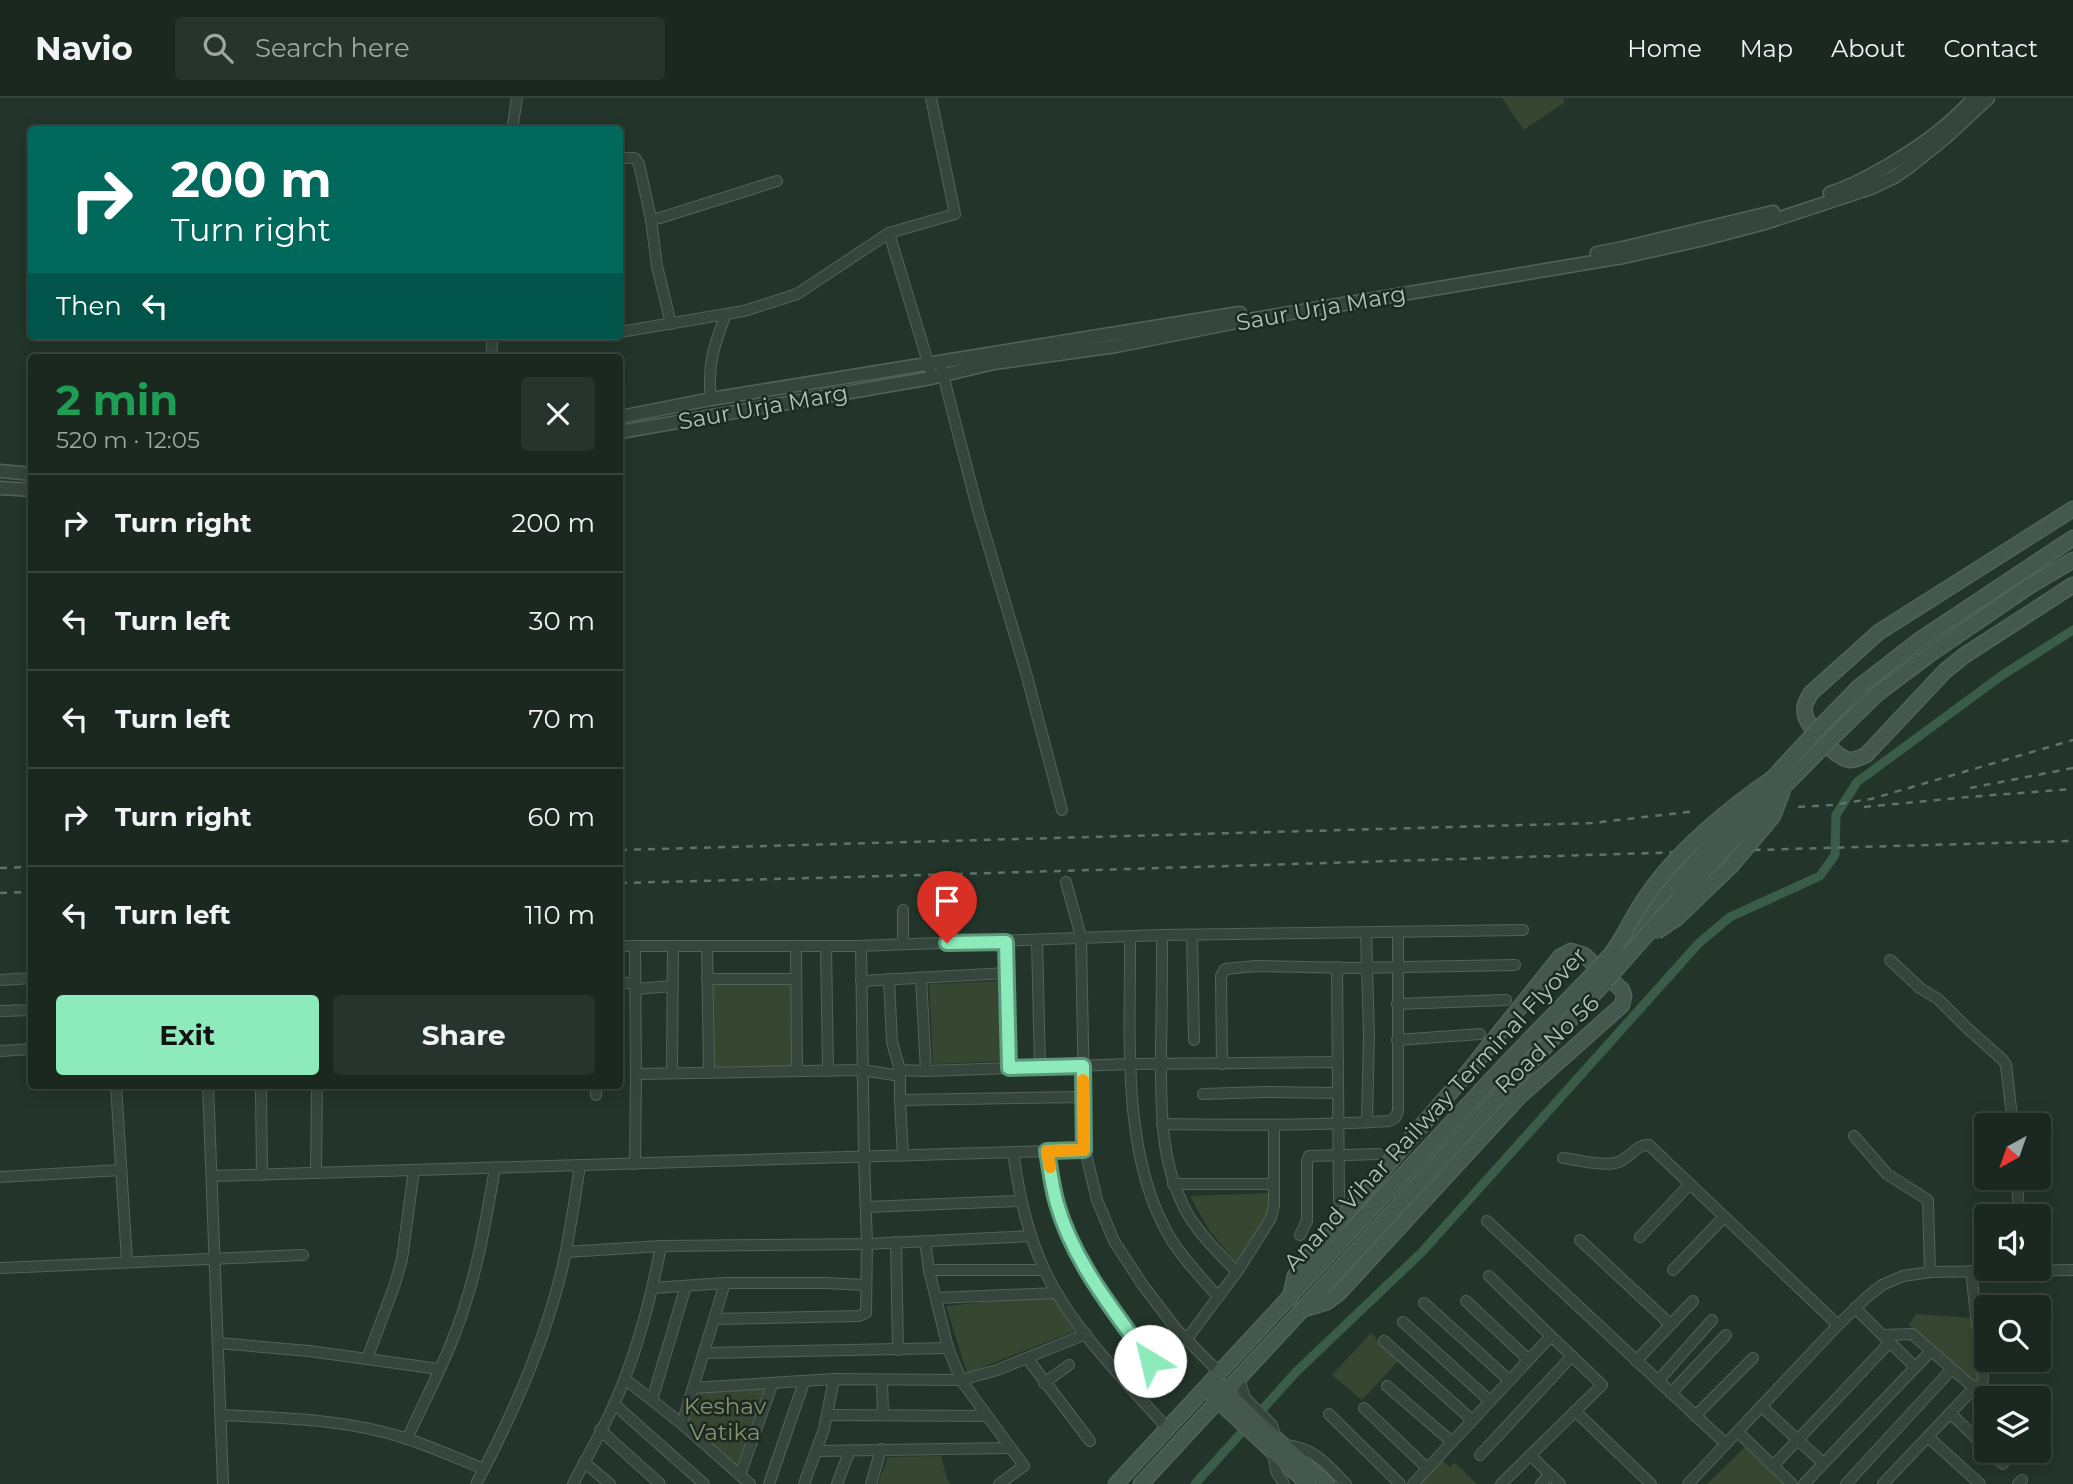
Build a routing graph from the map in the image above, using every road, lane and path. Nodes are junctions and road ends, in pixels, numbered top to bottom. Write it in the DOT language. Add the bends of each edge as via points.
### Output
graph roads {
  1 [pos="517,98"];
  2 [pos="931,98"];
  3 [pos="1975,98"];
  4 [pos="1988,98"];
  5 [pos="513,126"];
  6 [pos="623,158"];
  7 [pos="777,181"];
  8 [pos="651,219"];
  9 [pos="1711,232"];
  10 [pos="890,233"];
  11 [pos="726,314"];
  12 [pos="671,324"];
  13 [pos="623,332"];
  14 [pos="935,370"];
  15 [pos="711,400"];
  16 [pos="696,402"];
  17 [pos="623,416"];
  18 [pos="699,418"];
  19 [pos="623,431"];
  20 [pos="0,471"];
  21 [pos="28,474"];
  22 [pos="0,488"];
  23 [pos="28,490"];
  24 [pos="2073,509"];
  25 [pos="2073,538"];
  26 [pos="2070,562"];
  27 [pos="2073,585"];
  28 [pos="1781,779"];
  29 [pos="1062,810"];
  30 [pos="1066,883"];
  31 [pos="903,910"];
  32 [pos="1523,930"];
  33 [pos="1398,932"];
  34 [pos="1366,934"];
  35 [pos="1162,935"];
  36 [pos="1192,935"];
  37 [pos="1130,936"];
  38 [pos="1081,937"];
  39 [pos="1037,940"];
  40 [pos="1006,942"];
  41 [pos="903,944"];
  42 [pos="623,946"];
  43 [pos="635,946"];
  44 [pos="673,946"];
  45 [pos="707,946"];
  46 [pos="796,946"];
  47 [pos="826,946"];
  48 [pos="861,946"];
  49 [pos="1890,960"];
  50 [pos="1515,965"];
  51 [pos="1338,967"];
  52 [pos="1367,967"];
  53 [pos="1397,967"];
  54 [pos="1007,973"];
  55 [pos="921,977"];
  56 [pos="1600,977"];
  57 [pos="28,978"];
  58 [pos="707,979"];
  59 [pos="796,979"];
  60 [pos="889,979"];
  61 [pos="0,980"];
  62 [pos="861,981"];
  63 [pos="623,984"];
  64 [pos="635,986"];
  65 [pos="673,986"];
  66 [pos="1506,1000"];
  67 [pos="1397,1004"];
  68 [pos="28,1010"];
  69 [pos="0,1012"];
  70 [pos="1480,1034"];
  71 [pos="1194,1040"];
  72 [pos="1397,1040"];
  73 [pos="28,1049"];
  74 [pos="0,1051"];
  75 [pos="1338,1062"];
  76 [pos="1130,1064"];
  77 [pos="1222,1064"];
  78 [pos="1161,1065"];
  79 [pos="1083,1066"];
  80 [pos="1040,1067"];
  81 [pos="1009,1068"];
  82 [pos="863,1070"];
  83 [pos="797,1071"];
  84 [pos="828,1071"];
  85 [pos="926,1071"];
  86 [pos="672,1073"];
  87 [pos="709,1073"];
  88 [pos="900,1073"];
  89 [pos="636,1074"];
  90 [pos="116,1089"];
  91 [pos="208,1089"];
  92 [pos="317,1089"];
  93 [pos="261,1090"];
  94 [pos="1338,1093"];
  95 [pos="1203,1094"];
  96 [pos="1083,1097"];
  97 [pos="900,1100"];
  98 [pos="2012,1113"];
  99 [pos="1367,1122"];
  100 [pos="1162,1124"];
  101 [pos="1339,1124"];
  102 [pos="1275,1125"];
  103 [pos="1854,1136"];
  104 [pos="1084,1150"];
  105 [pos="1047,1151"];
  106 [pos="1013,1152"];
  107 [pos="1379,1154"];
  108 [pos="1339,1155"];
  109 [pos="903,1156"];
  110 [pos="864,1157"];
  111 [pos="1563,1158"];
  112 [pos="635,1164"];
  113 [pos="580,1165"];
  114 [pos="495,1168"];
  115 [pos="121,1170"];
  116 [pos="414,1170"];
  117 [pos="316,1172"];
  118 [pos="262,1175"];
  119 [pos="212,1176"];
  120 [pos="0,1177"];
  121 [pos="1173,1184"];
  122 [pos="1274,1184"];
  123 [pos="1689,1185"];
  124 [pos="1021,1201"];
  125 [pos="1339,1201"];
  126 [pos="866,1207"];
  127 [pos="1724,1217"];
  128 [pos="1487,1221"];
  129 [pos="1300,1235"];
  130 [pos="1031,1236"];
  131 [pos="1640,1237"];
  132 [pos="1580,1240"];
  133 [pos="925,1241"];
  134 [pos="896,1242"];
  135 [pos="867,1244"];
  136 [pos="661,1246"];
  137 [pos="566,1252"];
  138 [pos="303,1255"];
  139 [pos="215,1258"];
  140 [pos="127,1262"];
  141 [pos="0,1268"];
  142 [pos="929,1270"];
  143 [pos="1044,1270"];
  144 [pos="1673,1270"];
  145 [pos="2051,1270"];
  146 [pos="2073,1270"];
  147 [pos="1971,1271"];
  148 [pos="1974,1271"];
  149 [pos="1237,1272"];
  150 [pos="1930,1272"];
  151 [pos="1489,1276"];
  152 [pos="725,1283"];
  153 [pos="866,1285"];
  154 [pos="686,1286"];
  155 [pos="653,1288"];
  156 [pos="1056,1293"];
  157 [pos="1218,1297"];
  158 [pos="936,1298"];
  159 [pos="1290,1298"];
  160 [pos="1466,1301"];
  161 [pos="1693,1301"];
  162 [pos="1424,1303"];
  163 [pos="1855,1308"];
  164 [pos="1304,1309"];
  165 [pos="715,1319"];
  166 [pos="1712,1320"];
  167 [pos="1404,1322"];
  168 [pos="1670,1324"];
  169 [pos="1838,1325"];
  170 [pos="1086,1334"];
  171 [pos="1726,1335"];
  172 [pos="1551,1336"];
  173 [pos="1886,1338"];
  174 [pos="1186,1340"];
  175 [pos="1384,1341"];
  176 [pos="218,1343"];
  177 [pos="1247,1343"];
  178 [pos="948,1348"];
  179 [pos="898,1350"];
  180 [pos="1931,1351"];
  181 [pos="705,1353"];
  182 [pos="1261,1355"];
  183 [pos="1572,1356"];
  184 [pos="1027,1358"];
  185 [pos="1753,1358"];
  186 [pos="367,1359"];
  187 [pos="1529,1360"];
  188 [pos="1636,1361"];
  189 [pos="1069,1365"];
  190 [pos="1915,1367"];
  191 [pos="439,1369"];
  192 [pos="1951,1370"];
  193 [pos="625,1379"];
  194 [pos="834,1379"];
  195 [pos="1163,1379"];
  196 [pos="1239,1379"];
  197 [pos="882,1380"];
  198 [pos="961,1380"];
  199 [pos="1212,1380"];
  200 [pos="1509,1380"];
  201 [pos="1658,1381"];
  202 [pos="804,1382"];
  203 [pos="1044,1382"];
  204 [pos="772,1385"];
  205 [pos="1387,1386"];
  206 [pos="1977,1386"];
  207 [pos="693,1388"];
  208 [pos="1974,1388"];
  209 [pos="1671,1393"];
  210 [pos="1222,1397"];
  211 [pos="652,1400"];
  212 [pos="1490,1401"];
  213 [pos="614,1404"];
  214 [pos="1761,1406"];
  215 [pos="1364,1408"];
  216 [pos="1235,1409"];
  217 [pos="1575,1411"];
  218 [pos="1180,1413"];
  219 [pos="1950,1413"];
  220 [pos="1329,1414"];
  221 [pos="220,1415"];
  222 [pos="827,1415"];
  223 [pos="883,1415"];
  224 [pos="987,1416"];
  225 [pos="1695,1416"];
  226 [pos="1472,1420"];
  227 [pos="1199,1422"];
  228 [pos="682,1424"];
  229 [pos="1167,1428"];
  230 [pos="600,1430"];
  231 [pos="1738,1432"];
  232 [pos="1974,1436"];
  233 [pos="1928,1437"];
  234 [pos="407,1438"];
  235 [pos="1797,1439"];
  236 [pos="1090,1441"];
  237 [pos="1269,1441"];
  238 [pos="1452,1442"];
  239 [pos="1726,1444"];
  240 [pos="1010,1447"];
  241 [pos="881,1449"];
  242 [pos="850,1450"];
  243 [pos="817,1451"];
  244 [pos="1480,1455"];
  245 [pos="1530,1455"];
  246 [pos="584,1462"];
  247 [pos="1823,1463"];
  248 [pos="1773,1466"];
  249 [pos="1427,1468"];
  250 [pos="484,1469"];
  251 [pos="1550,1474"];
  252 [pos="740,1475"];
  253 [pos="223,1484"];
  254 [pos="476,1484"];
  255 [pos="573,1484"];
  256 [pos="610,1484"];
  257 [pos="660,1484"];
  258 [pos="704,1484"];
  259 [pos="750,1484"];
  260 [pos="769,1484"];
  261 [pos="804,1484"];
  262 [pos="837,1484"];
  263 [pos="871,1484"];
  264 [pos="999,1484"];
  265 [pos="1116,1484"];
  266 [pos="1141,1484"];
  267 [pos="1284,1484"];
  268 [pos="1308,1484"];
  269 [pos="1327,1484"];
  270 [pos="1346,1484"];
  271 [pos="1399,1484"];
  272 [pos="1413,1484"];
  273 [pos="1501,1484"];
  274 [pos="1541,1484"];
  275 [pos="1560,1484"];
  276 [pos="1651,1484"];
  277 [pos="1688,1484"];
  278 [pos="1793,1484"];
  279 [pos="1804,1484"];
  280 [pos="1846,1484"];
  281 [pos="1883,1484"];
  282 [pos="1979,1484"];
  1 -- 5 [label="street"];
  2 -- 10 [label="street" via="956,214"];
  3 -- 9 [label="street, Saur Urja Marg" via="1926,141 1871,174 1839,190"];
  4 -- 9 [label="street, Saur Urja Marg" via="1894,177 1765,223"];
  6 -- 8 [label="street" via="635,158 639,164"];
  7 -- 8 [label="street"];
  8 -- 12 [label="street" via="656,266"];
  9 -- 14 [label="street, Saur Urja Marg" via="1610,259 1169,330 1116,346"];
  10 -- 11 [label="street" via="797,294"];
  10 -- 14 [label="street"];
  11 -- 12 [label="street"];
  11 -- 15 [label="street" via="710,362"];
  12 -- 13 [label="street"];
  14 -- 15 [label="street, Saur Urja Marg"];
  14 -- 18 [label="street, Saur Urja Marg"];
  14 -- 29 [label="street"];
  15 -- 16 [label="street, Saur Urja Marg"];
  16 -- 17 [label="street, Saur Urja Marg"];
  16 -- 18 [label="street"];
  18 -- 19 [label="street, Saur Urja Marg"];
  20 -- 21 [label="street"];
  22 -- 23 [label="street"];
  24 -- 27 [label="main road" via="1879,632 1811,693 1806,719 1841,757 1854,760 1866,755 1945,671"];
  25 -- 28 [label="main road, Anand Vihar Railway Terminal Flyover, bridge" via="1921,639 1859,687 1821,726"];
  26 -- 28 [label="main road, Anand Vihar Railway Terminal Flyover, bridge" via="1877,694"];
  28 -- 56 [label="main road, Anand Vihar Railway Terminal Flyover, bridge" via="1641,941"];
  28 -- 56 [label="main road, Anand Vihar Railway Terminal Flyover, bridge" via="1612,952"];
  30 -- 38 [label="street"];
  31 -- 41 [label="street"];
  32 -- 33 [label="street"];
  33 -- 34 [label="street"];
  33 -- 53 [label="street"];
  34 -- 36 [label="street"];
  34 -- 52 [label="street"];
  35 -- 36 [label="street"];
  35 -- 37 [label="street"];
  35 -- 78 [label="street"];
  36 -- 71 [label="street"];
  37 -- 38 [label="street"];
  37 -- 76 [label="street"];
  38 -- 39 [label="street"];
  38 -- 79 [label="street"];
  39 -- 40 [label="street"];
  39 -- 80 [label="street"];
  40 -- 41 [label="street"];
  40 -- 54 [label="street"];
  41 -- 48 [label="street"];
  42 -- 43 [label="street"];
  43 -- 44 [label="street"];
  43 -- 64 [label="street"];
  44 -- 45 [label="street"];
  44 -- 65 [label="street"];
  45 -- 46 [label="street"];
  45 -- 58 [label="street"];
  46 -- 47 [label="street"];
  46 -- 59 [label="street"];
  47 -- 48 [label="street"];
  47 -- 84 [label="street"];
  48 -- 62 [label="street"];
  49 -- 98 [label="street" via="2003,1060"];
  50 -- 53 [label="street"];
  51 -- 52 [label="street"];
  51 -- 75 [label="street"];
  51 -- 77 [label="street" via="1225,969 1221,976"];
  52 -- 53 [label="street"];
  52 -- 99 [label="street"];
  53 -- 67 [label="street"];
  54 -- 55 [label="street"];
  54 -- 81 [label="street"];
  55 -- 60 [label="street"];
  55 -- 85 [label="street"];
  56 -- 159 [label="main road, Anand Vihar Railway Terminal Flyover" via="1503,1067"];
  56 -- 164 [label="main road, Anand Vihar Railway Terminal Flyover"];
  57 -- 61 [label="street"];
  58 -- 59 [label="street"];
  58 -- 87 [label="street"];
  59 -- 83 [label="street"];
  60 -- 62 [label="street"];
  60 -- 88 [label="street" via="892,1042"];
  62 -- 82 [label="street"];
  63 -- 64 [label="street"];
  64 -- 65 [label="street"];
  64 -- 89 [label="street"];
  65 -- 86 [label="street"];
  66 -- 67 [label="street"];
  67 -- 72 [label="street"];
  68 -- 69 [label="street"];
  70 -- 72 [label="street"];
  72 -- 99 [label="street" via="1397,1115 1390,1121"];
  73 -- 74 [label="street"];
  75 -- 77 [label="street"];
  75 -- 94 [label="street"];
  76 -- 78 [label="street"];
  76 -- 79 [label="street"];
  76 -- 157 [label="street" via="1141,1165 1154,1205 1178,1250"];
  77 -- 78 [label="street"];
  78 -- 100 [label="street"];
  79 -- 80 [label="street"];
  79 -- 96 [label="street"];
  80 -- 81 [label="street"];
  81 -- 85 [label="street"];
  82 -- 84 [label="street"];
  82 -- 88 [label="street"];
  82 -- 110 [label="street"];
  83 -- 84 [label="street"];
  83 -- 87 [label="street"];
  85 -- 88 [label="street"];
  86 -- 87 [label="street"];
  86 -- 89 [label="street"];
  88 -- 97 [label="street"];
  89 -- 112 [label="street"];
  90 -- 115 [label="street"];
  91 -- 119 [label="street"];
  92 -- 117 [label="street"];
  93 -- 118 [label="street"];
  94 -- 95 [label="street"];
  94 -- 101 [label="street"];
  96 -- 97 [label="street"];
  96 -- 104 [label="street"];
  97 -- 109 [label="street"];
  99 -- 101 [label="street"];
  100 -- 102 [label="street"];
  100 -- 121 [label="street"];
  101 -- 102 [label="street"];
  101 -- 108 [label="street"];
  102 -- 122 [label="street"];
  103 -- 150 [label="street" via="1887,1174 1928,1200"];
  104 -- 105 [label="street"];
  104 -- 174 [label="street" via="1114,1241"];
  105 -- 106 [label="street"];
  105 -- 195 [label="street" via="1057,1204 1074,1247 1098,1289"];
  106 -- 109 [label="street"];
  106 -- 124 [label="street"];
  107 -- 108 [label="street"];
  108 -- 125 [label="street"];
  108 -- 129 [label="street" via="1307,1158 1307,1221"];
  109 -- 110 [label="street"];
  110 -- 112 [label="street"];
  110 -- 126 [label="street"];
  111 -- 123 [label="street" via="1618,1163 1642,1145 1649,1145"];
  112 -- 113 [label="street"];
  113 -- 114 [label="street"];
  113 -- 137 [label="street"];
  114 -- 116 [label="street"];
  114 -- 191 [label="street" via="471,1285"];
  115 -- 120 [label="street"];
  115 -- 140 [label="street"];
  116 -- 117 [label="street"];
  116 -- 186 [label="street" via="402,1259"];
  117 -- 118 [label="street"];
  118 -- 119 [label="street"];
  119 -- 139 [label="street"];
  121 -- 122 [label="street"];
  121 -- 149 [label="street" via="1196,1227"];
  122 -- 149 [label="street" via="1271,1218"];
  123 -- 127 [label="street"];
  123 -- 131 [label="street"];
  124 -- 126 [label="street"];
  124 -- 130 [label="street"];
  126 -- 135 [label="street"];
  127 -- 144 [label="street"];
  127 -- 169 [label="street"];
  128 -- 188 [label="street"];
  130 -- 133 [label="street"];
  130 -- 143 [label="street"];
  132 -- 168 [label="street"];
  133 -- 134 [label="street"];
  133 -- 142 [label="street"];
  134 -- 135 [label="street"];
  134 -- 179 [label="street"];
  135 -- 136 [label="street"];
  135 -- 153 [label="street"];
  136 -- 137 [label="street"];
  136 -- 155 [label="street"];
  137 -- 250 [label="street" via="525,1383"];
  138 -- 139 [label="street"];
  139 -- 140 [label="street"];
  139 -- 176 [label="street"];
  140 -- 141 [label="street"];
  142 -- 143 [label="street"];
  142 -- 158 [label="street"];
  143 -- 156 [label="street"];
  145 -- 146 [label="street"];
  147 -- 148 [label="street"];
  147 -- 150 [label="street"];
  147 -- 206 [label="street" via="1983,1379"];
  149 -- 157 [label="street"];
  150 -- 163 [label="street" via="1892,1280"];
  151 -- 172 [label="street"];
  152 -- 153 [label="street"];
  152 -- 154 [label="street"];
  152 -- 165 [label="street"];
  153 -- 165 [label="street" via="863,1316"];
  154 -- 155 [label="street"];
  154 -- 211 [label="street"];
  155 -- 193 [label="street"];
  156 -- 158 [label="street"];
  156 -- 170 [label="street"];
  157 -- 174 [label="street"];
  158 -- 178 [label="street"];
  159 -- 164 [label="main road, Road No 56" via="1304,1262 1560,957 1571,951 1584,955 1622,990 1622,1005 1519,1097 1339,1293"];
  159 -- 177 [label="main road, Anand Vihar Railway Terminal Flyover"];
  160 -- 187 [label="street"];
  161 -- 168 [label="street"];
  162 -- 200 [label="street"];
  163 -- 169 [label="street"];
  163 -- 173 [label="street"];
  164 -- 182 [label="main road, Anand Vihar Railway Terminal Flyover"];
  165 -- 181 [label="street"];
  166 -- 201 [label="street"];
  167 -- 212 [label="street"];
  168 -- 188 [label="street"];
  169 -- 214 [label="street"];
  170 -- 184 [label="street"];
  170 -- 229 [label="street"];
  171 -- 209 [label="street"];
  172 -- 183 [label="street"];
  172 -- 187 [label="street"];
  173 -- 180 [label="street" via="1912,1334"];
  173 -- 190 [label="street"];
  173 -- 235 [label="street"];
  174 -- 199 [label="street"];
  175 -- 226 [label="street"];
  176 -- 186 [label="street"];
  176 -- 221 [label="street"];
  177 -- 182 [label="main road"];
  177 -- 199 [label="main road, Anand Vihar Railway Terminal Flyover"];
  178 -- 179 [label="street"];
  178 -- 198 [label="street"];
  179 -- 181 [label="street"];
  180 -- 190 [label="street"];
  180 -- 192 [label="street"];
  181 -- 207 [label="street"];
  182 -- 196 [label="main road, Anand Vihar Railway Terminal Flyover"];
  183 -- 217 [label="street" via="1602,1385"];
  183 -- 244 [label="street"];
  184 -- 198 [label="street"];
  184 -- 203 [label="street"];
  185 -- 225 [label="street"];
  186 -- 191 [label="street"];
  187 -- 200 [label="street"];
  188 -- 201 [label="street"];
  189 -- 203 [label="street"];
  190 -- 247 [label="street"];
  191 -- 234 [label="street"];
  192 -- 208 [label="street"];
  192 -- 280 [label="street"];
  193 -- 211 [label="street"];
  193 -- 213 [label="street"];
  194 -- 197 [label="street"];
  194 -- 202 [label="street"];
  194 -- 222 [label="street"];
  196 -- 210 [label="main road, Anand Vihar Railway Terminal Flyover"];
  196 -- 216 [label="street"];
  197 -- 198 [label="street"];
  197 -- 223 [label="street"];
  198 -- 224 [label="street"];
  199 -- 210 [label="main road"];
  199 -- 218 [label="main road, Anand Vihar Railway Terminal Flyover"];
  200 -- 212 [label="street"];
  201 -- 209 [label="street"];
  202 -- 204 [label="street"];
  202 -- 260 [label="street"];
  203 -- 236 [label="street"];
  204 -- 207 [label="street"];
  204 -- 252 [label="street"];
  205 -- 238 [label="street"];
  207 -- 228 [label="street"];
  208 -- 219 [label="street"];
  209 -- 225 [label="street"];
  210 -- 216 [label="main road"];
  210 -- 227 [label="main road, Anand Vihar Railway Terminal Flyover"];
  211 -- 228 [label="street"];
  212 -- 226 [label="street"];
  213 -- 230 [label="street"];
  213 -- 258 [label="street"];
  214 -- 231 [label="street"];
  214 -- 235 [label="street"];
  215 -- 249 [label="street"];
  216 -- 227 [label="main road"];
  216 -- 237 [label="main road"];
  216 -- 237 [label="main road"];
  217 -- 245 [label="street"];
  217 -- 276 [label="street"];
  218 -- 227 [label="main road"];
  218 -- 229 [label="main road, Anand Vihar Railway Terminal Flyover"];
  219 -- 232 [label="street"];
  219 -- 233 [label="street"];
  220 -- 271 [label="street"];
  221 -- 234 [label="street" via="322,1420"];
  221 -- 253 [label="street"];
  222 -- 223 [label="street"];
  222 -- 243 [label="street"];
  223 -- 224 [label="street"];
  224 -- 240 [label="street"];
  225 -- 239 [label="street"];
  226 -- 238 [label="street"];
  227 -- 266 [label="main road, Anand Vihar Railway Terminal Flyover"];
  228 -- 252 [label="street"];
  229 -- 265 [label="main road, Anand Vihar Railway Terminal Flyover"];
  230 -- 246 [label="street"];
  230 -- 257 [label="street"];
  231 -- 239 [label="street"];
  231 -- 248 [label="street"];
  233 -- 281 [label="street"];
  233 -- 282 [label="street"];
  234 -- 250 [label="street"];
  235 -- 247 [label="street"];
  235 -- 248 [label="street"];
  237 -- 267 [label="street"];
  237 -- 268 [label="main road"];
  237 -- 269 [label="main road"];
  237 -- 270 [label="street" via="1310,1452"];
  238 -- 249 [label="street"];
  239 -- 277 [label="street"];
  240 -- 241 [label="street"];
  240 -- 264 [label="street" via="1024,1466"];
  241 -- 242 [label="street"];
  241 -- 263 [label="street"];
  242 -- 243 [label="street"];
  242 -- 262 [label="street"];
  243 -- 261 [label="street"];
  245 -- 251 [label="street"];
  245 -- 273 [label="street"];
  246 -- 255 [label="street"];
  246 -- 256 [label="street"];
  247 -- 279 [label="street"];
  248 -- 278 [label="street"];
  249 -- 272 [label="street"];
  250 -- 254 [label="street"];
  251 -- 274 [label="street"];
  251 -- 275 [label="street"];
  252 -- 259 [label="street"];
}
